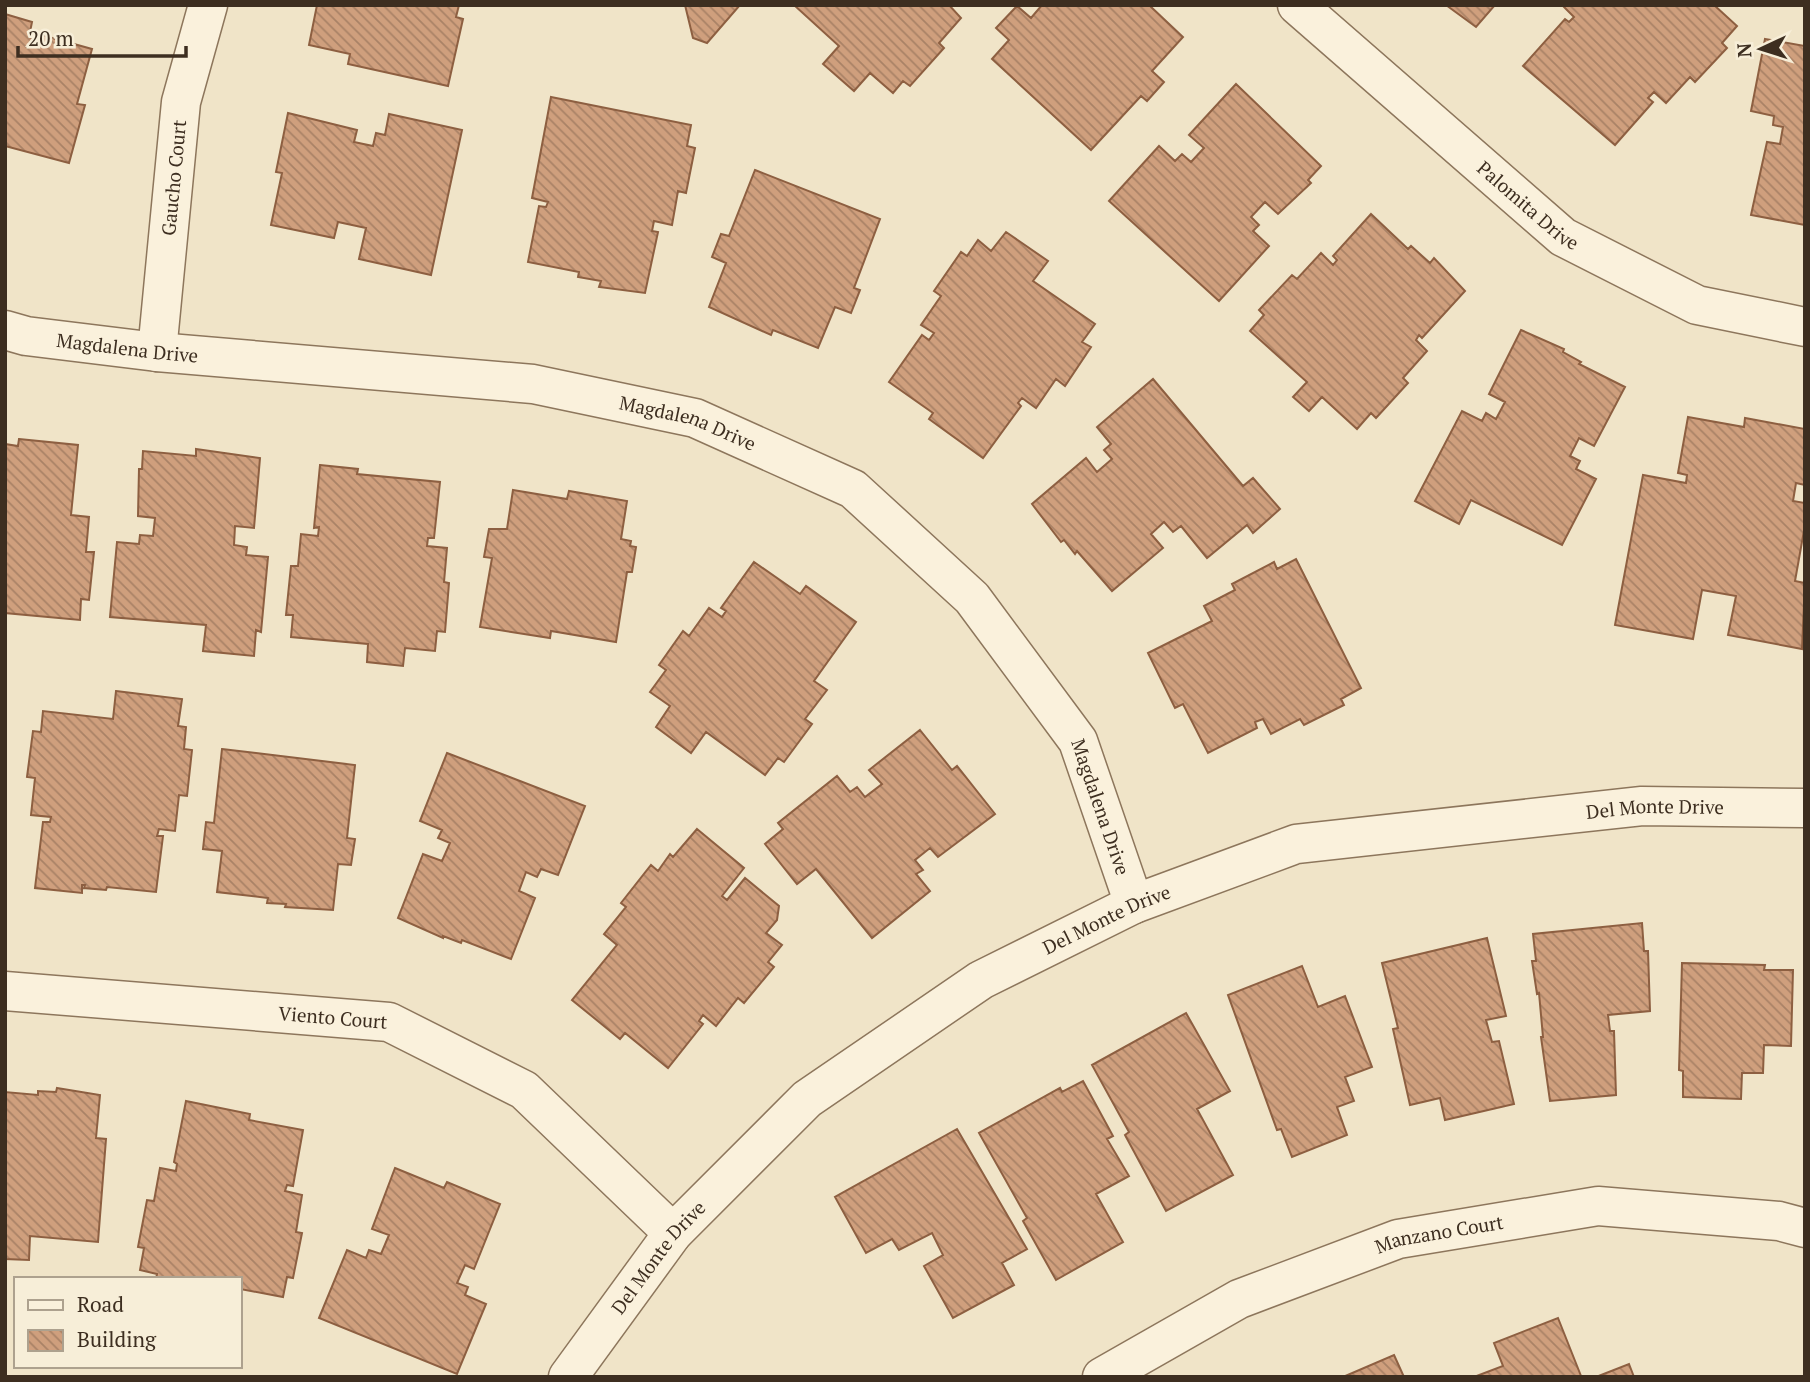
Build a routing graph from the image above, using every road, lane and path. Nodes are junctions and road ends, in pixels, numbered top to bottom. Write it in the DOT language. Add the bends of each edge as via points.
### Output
graph roads {
  1 [pos="208,5"];
  2 [pos="1297,5"];
  3 [pos="1805,327"];
  4 [pos="5,330"];
  5 [pos="157,352"];
  6 [pos="1805,808"];
  7 [pos="1134,904"];
  8 [pos="5,991"];
  9 [pos="1805,1228"];
  10 [pos="673,1233"];
  11 [pos="568,1377"];
  12 [pos="1102,1377"];
  1 -- 5 [label="street, Gaucho Court" via="181,102"];
  2 -- 3 [label="street, Palomita Drive" via="1563,237 1697,305"];
  4 -- 5 [label="street, Magdalena Drive"];
  5 -- 7 [label="street, Magdalena Drive" via="533,384 695,418 853,489 972,598 1078,741"];
  6 -- 7 [label="street, Del Monte Drive" via="1642,806 1296,844"];
  7 -- 10 [label="street, Del Monte Drive" via="981,980 807,1100"];
  8 -- 10 [label="street, Viento Court" via="389,1022 524,1090"];
  9 -- 12 [label="street, Manzano Court" via="1779,1220 1598,1206 1398,1239 1239,1299"];
  10 -- 11 [label="street, Del Monte Drive"];
}
